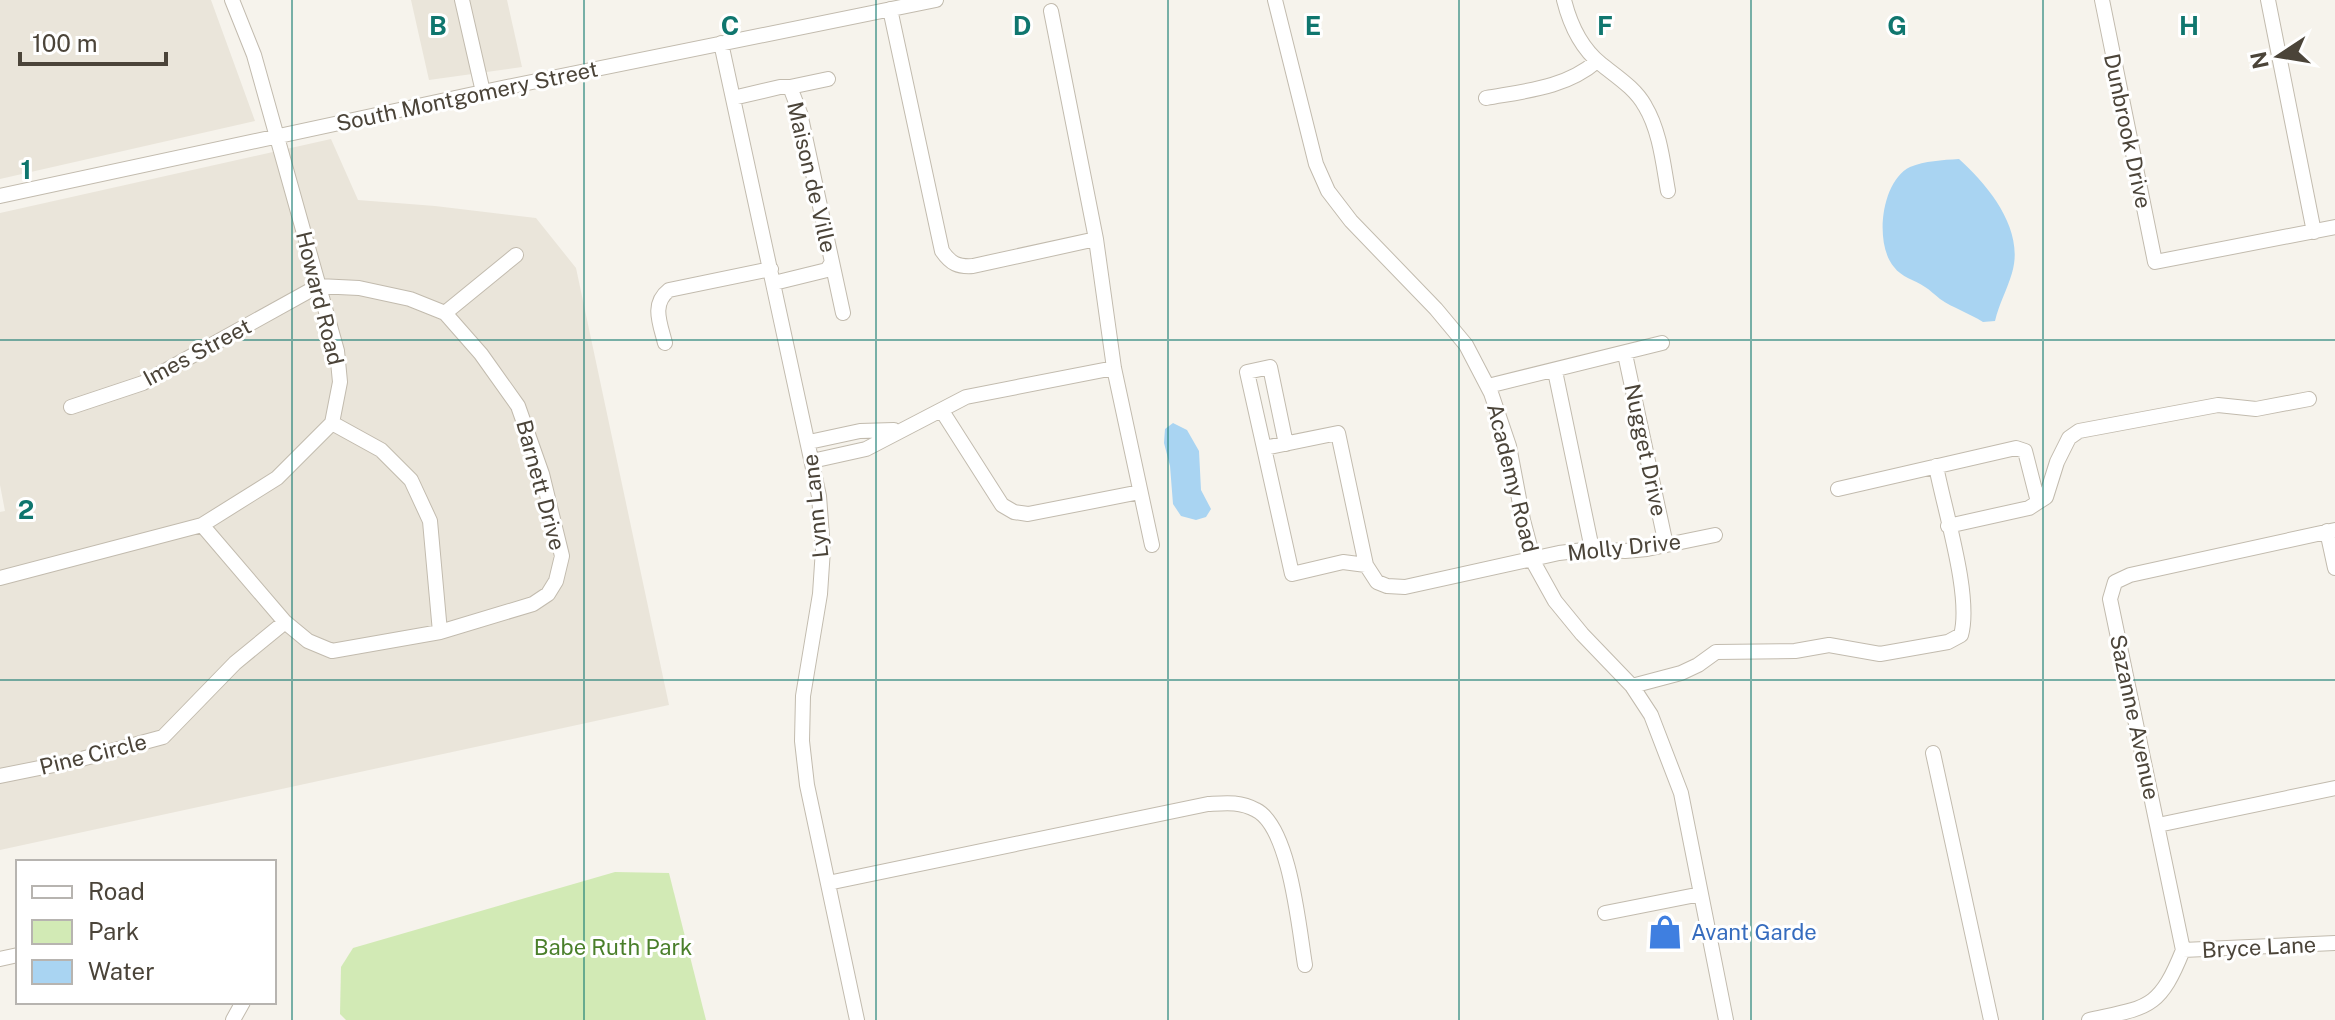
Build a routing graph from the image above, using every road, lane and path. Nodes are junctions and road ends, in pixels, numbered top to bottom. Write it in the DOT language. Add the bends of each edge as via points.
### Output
graph roads {
  1 [pos="232,0"];
  2 [pos="462,0"];
  3 [pos="936,0"];
  4 [pos="1275,0"];
  5 [pos="1564,0"];
  6 [pos="2102,0"];
  7 [pos="2268,0"];
  8 [pos="890,9"];
  9 [pos="1051,11"];
  10 [pos="721,43"];
  11 [pos="1597,61"];
  12 [pos="828,79"];
  13 [pos="790,87"];
  14 [pos="483,92"];
  15 [pos="733,98"];
  16 [pos="1486,98"];
  17 [pos="275,137"];
  18 [pos="1668,191"];
  19 [pos="0,196"];
  20 [pos="2335,227"];
  21 [pos="2314,232"];
  22 [pos="1096,239"];
  23 [pos="516,255"];
  24 [pos="832,262"];
  25 [pos="772,276"];
  26 [pos="318,286"];
  27 [pos="445,313"];
  28 [pos="843,313"];
  29 [pos="665,343"];
  30 [pos="1662,343"];
  31 [pos="1625,354"];
  32 [pos="1114,368"];
  33 [pos="1555,371"];
  34 [pos="1488,386"];
  35 [pos="2309,399"];
  36 [pos="71,407"];
  37 [pos="942,411"];
  38 [pos="332,423"];
  39 [pos="899,430"];
  40 [pos="809,442"];
  41 [pos="1286,444"];
  42 [pos="1264,448"];
  43 [pos="812,461"];
  44 [pos="1936,466"];
  45 [pos="1838,489"];
  46 [pos="1140,492"];
  47 [pos="2038,502"];
  48 [pos="202,525"];
  49 [pos="1948,526"];
  50 [pos="2331,531"];
  51 [pos="1715,535"];
  52 [pos="1152,545"];
  53 [pos="1666,545"];
  54 [pos="1592,549"];
  55 [pos="1533,558"];
  56 [pos="1366,565"];
  57 [pos="2335,568"];
  58 [pos="0,578"];
  59 [pos="285,622"];
  60 [pos="440,632"];
  61 [pos="1632,686"];
  62 [pos="1933,753"];
  63 [pos="0,776"];
  64 [pos="2335,788"];
  65 [pos="2158,825"];
  66 [pos="828,883"];
  67 [pos="1701,894"];
  68 [pos="1605,913"];
  69 [pos="2335,943"];
  70 [pos="2183,950"];
  71 [pos="1305,965"];
  72 [pos="857,1020"];
  73 [pos="1726,1020"];
  74 [pos="1991,1020"];
  75 [pos="2089,1020"];
  1 -- 17 [label="street, Howard Road" via="254,55"];
  2 -- 14 [label="street"];
  3 -- 8 [label="street, South Montgomery Street"];
  4 -- 34 [label="street, Academy Road" via="1314,157 1328,191 1466,345"];
  5 -- 11 [label="street" via="1580,39"];
  6 -- 21 [label="street, Dunbrook Drive" via="2155,262"];
  7 -- 21 [label="street"];
  8 -- 10 [label="street, South Montgomery Street"];
  8 -- 22 [label="street" via="948,261 973,266"];
  9 -- 22 [label="street"];
  10 -- 14 [label="street, South Montgomery Street"];
  10 -- 15 [label="street, Lynn Lane"];
  11 -- 16 [label="street" via="1555,85"];
  11 -- 18 [label="street" via="1646,107"];
  12 -- 13 [label="street"];
  13 -- 15 [label="street, Maison de Ville"];
  13 -- 24 [label="street, Maison de Ville"];
  14 -- 17 [label="street, South Montgomery Street"];
  15 -- 25 [label="street, Lynn Lane"];
  17 -- 19 [label="street, South Montgomery Street"];
  17 -- 26 [label="street, Howard Road"];
  20 -- 21 [label="street"];
  22 -- 32 [label="street"];
  23 -- 27 [label="street"];
  24 -- 25 [label="street, Maison de Ville" via="827,270"];
  24 -- 28 [label="street"];
  25 -- 29 [label="street, Maison de Ville" via="669,290 657,306"];
  25 -- 40 [label="street, Lynn Lane"];
  26 -- 27 [label="street, Barnett Drive" via="384,293"];
  26 -- 36 [label="street, Imes Street" via="143,383"];
  26 -- 38 [label="street, Howard Road" via="337,351 340,382"];
  27 -- 60 [label="street, Barnett Drive" via="518,406 562,556 556,581 533,604"];
  30 -- 31 [label="street"];
  31 -- 33 [label="street"];
  31 -- 53 [label="street, Nugget Drive"];
  32 -- 37 [label="street" via="966,397"];
  32 -- 46 [label="street"];
  33 -- 34 [label="street"];
  33 -- 54 [label="street"];
  34 -- 55 [label="street, Academy Road" via="1509,446"];
  35 -- 47 [label="street" via="2256,409 2218,405 2079,431 2069,438 2046,497"];
  37 -- 39 [label="street"];
  37 -- 46 [label="street" via="1002,505 1014,512 1028,514"];
  38 -- 48 [label="street" via="277,478"];
  38 -- 60 [label="street" via="381,450 411,480 430,521"];
  39 -- 40 [label="street" via="860,431"];
  39 -- 43 [label="street" via="866,449"];
  40 -- 43 [label="street, Lynn Lane"];
  41 -- 42 [label="street"];
  41 -- 42 [label="street" via="1270,367 1247,372"];
  41 -- 56 [label="street" via="1338,433"];
  42 -- 56 [label="street" via="1292,574 1343,562"];
  43 -- 66 [label="street, Lynn Lane" via="823,549 802,741"];
  44 -- 45 [label="street"];
  44 -- 47 [label="street" via="2016,448 2025,451"];
  44 -- 49 [label="street"];
  46 -- 52 [label="street"];
  47 -- 49 [label="street"];
  48 -- 58 [label="street"];
  48 -- 59 [label="street, Barnett Drive"];
  49 -- 61 [label="street" via="1965,619 1961,635 1948,642 1880,654 1829,645 1716,652 1681,673"];
  50 -- 57 [label="street"];
  50 -- 65 [label="street, Sazanne Avenue" via="2115,582 2110,599"];
  51 -- 53 [label="street, Molly Drive"];
  53 -- 54 [label="street, Molly Drive"];
  54 -- 55 [label="street, Molly Drive"];
  55 -- 56 [label="street, Molly Drive" via="1405,587 1377,582"];
  55 -- 61 [label="street, Academy Road" via="1555,601"];
  59 -- 60 [label="street, Barnett Drive" via="308,641 332,651"];
  59 -- 63 [label="street, Pine Circle" via="235,663 163,737"];
  61 -- 67 [label="street, Academy Road" via="1651,715 1681,793"];
  62 -- 74 [label="street"];
  64 -- 65 [label="street"];
  65 -- 70 [label="street, Sazanne Avenue"];
  66 -- 71 [label="street" via="1208,804 1242,804 1270,820 1280,839"];
  66 -- 72 [label="street, Lynn Lane"];
  67 -- 68 [label="street"];
  67 -- 73 [label="street, Academy Road"];
  69 -- 70 [label="street, Bryce Lane"];
  70 -- 75 [label="street" via="2161,995 2140,1009"];
}
